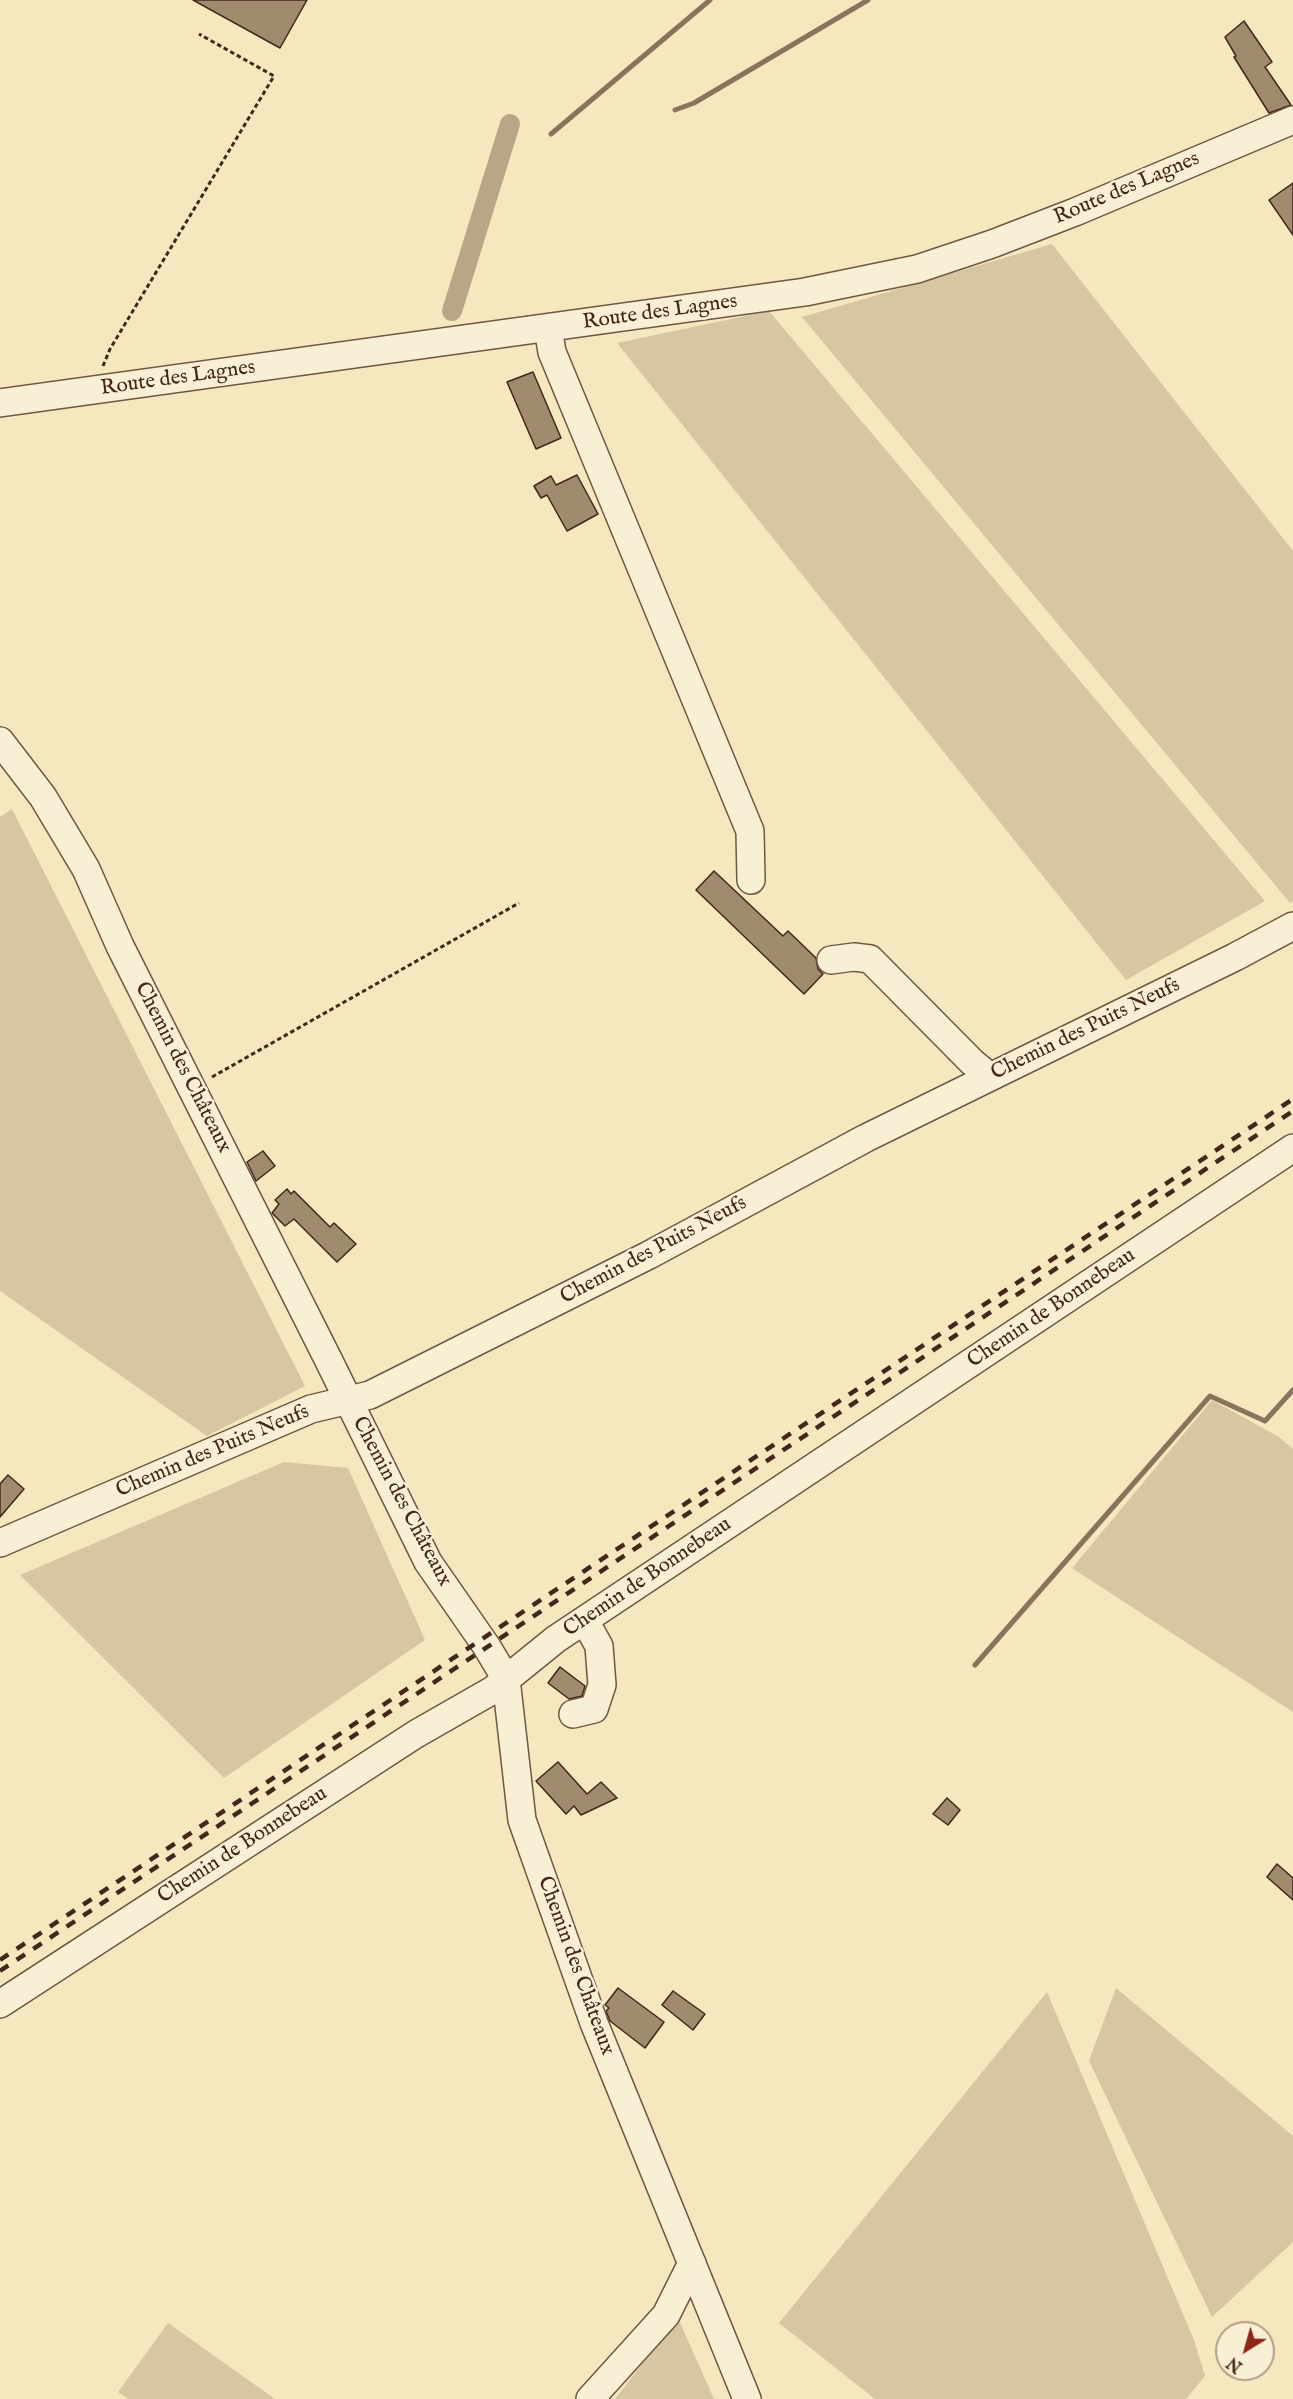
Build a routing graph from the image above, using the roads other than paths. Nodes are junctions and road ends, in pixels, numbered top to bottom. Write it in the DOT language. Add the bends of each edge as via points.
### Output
graph roads {
  1 [pos="1293,120"];
  2 [pos="548,328"];
  3 [pos="0,403"];
  4 [pos="0,741"];
  5 [pos="751,880"];
  6 [pos="1293,926"];
  7 [pos="831,960"];
  8 [pos="990,1077"];
  9 [pos="1293,1148"];
  10 [pos="347,1401"];
  11 [pos="0,1543"];
  12 [pos="585,1621"];
  13 [pos="506,1679"];
  14 [pos="573,1714"];
  15 [pos="0,2004"];
  16 [pos="692,2263"];
  17 [pos="590,2399"];
  18 [pos="747,2399"];
  1 -- 2 [label="street, Route des Lagnes" via="1075,212 917,269 806,292"];
  2 -- 3 [label="street, Route des Lagnes"];
  2 -- 5 [label="street" via="552,352 750,831"];
  4 -- 10 [label="street, Chemin des Châteaux" via="43,797 86,869 120,946"];
  6 -- 8 [label="street, Chemin des Puits Neufs"];
  7 -- 8 [label="street" via="870,959"];
  8 -- 10 [label="street, Chemin des Puits Neufs" via="471,1345 370,1395"];
  9 -- 12 [label="street, Chemin de Bonnebeau"];
  10 -- 11 [label="street, Chemin des Puits Neufs" via="312,1408"];
  10 -- 13 [label="street, Chemin des Châteaux" via="428,1562"];
  12 -- 13 [label="street, Chemin de Bonnebeau"];
  12 -- 14 [label="street" via="599,1646 602,1685 594,1709"];
  13 -- 15 [label="street, Chemin de Bonnebeau"];
  13 -- 16 [label="street, Chemin des Châteaux" via="522,1820 594,2024"];
  16 -- 17 [label="street" via="666,2315"];
  16 -- 18 [label="street, Chemin des Châteaux"];
}
